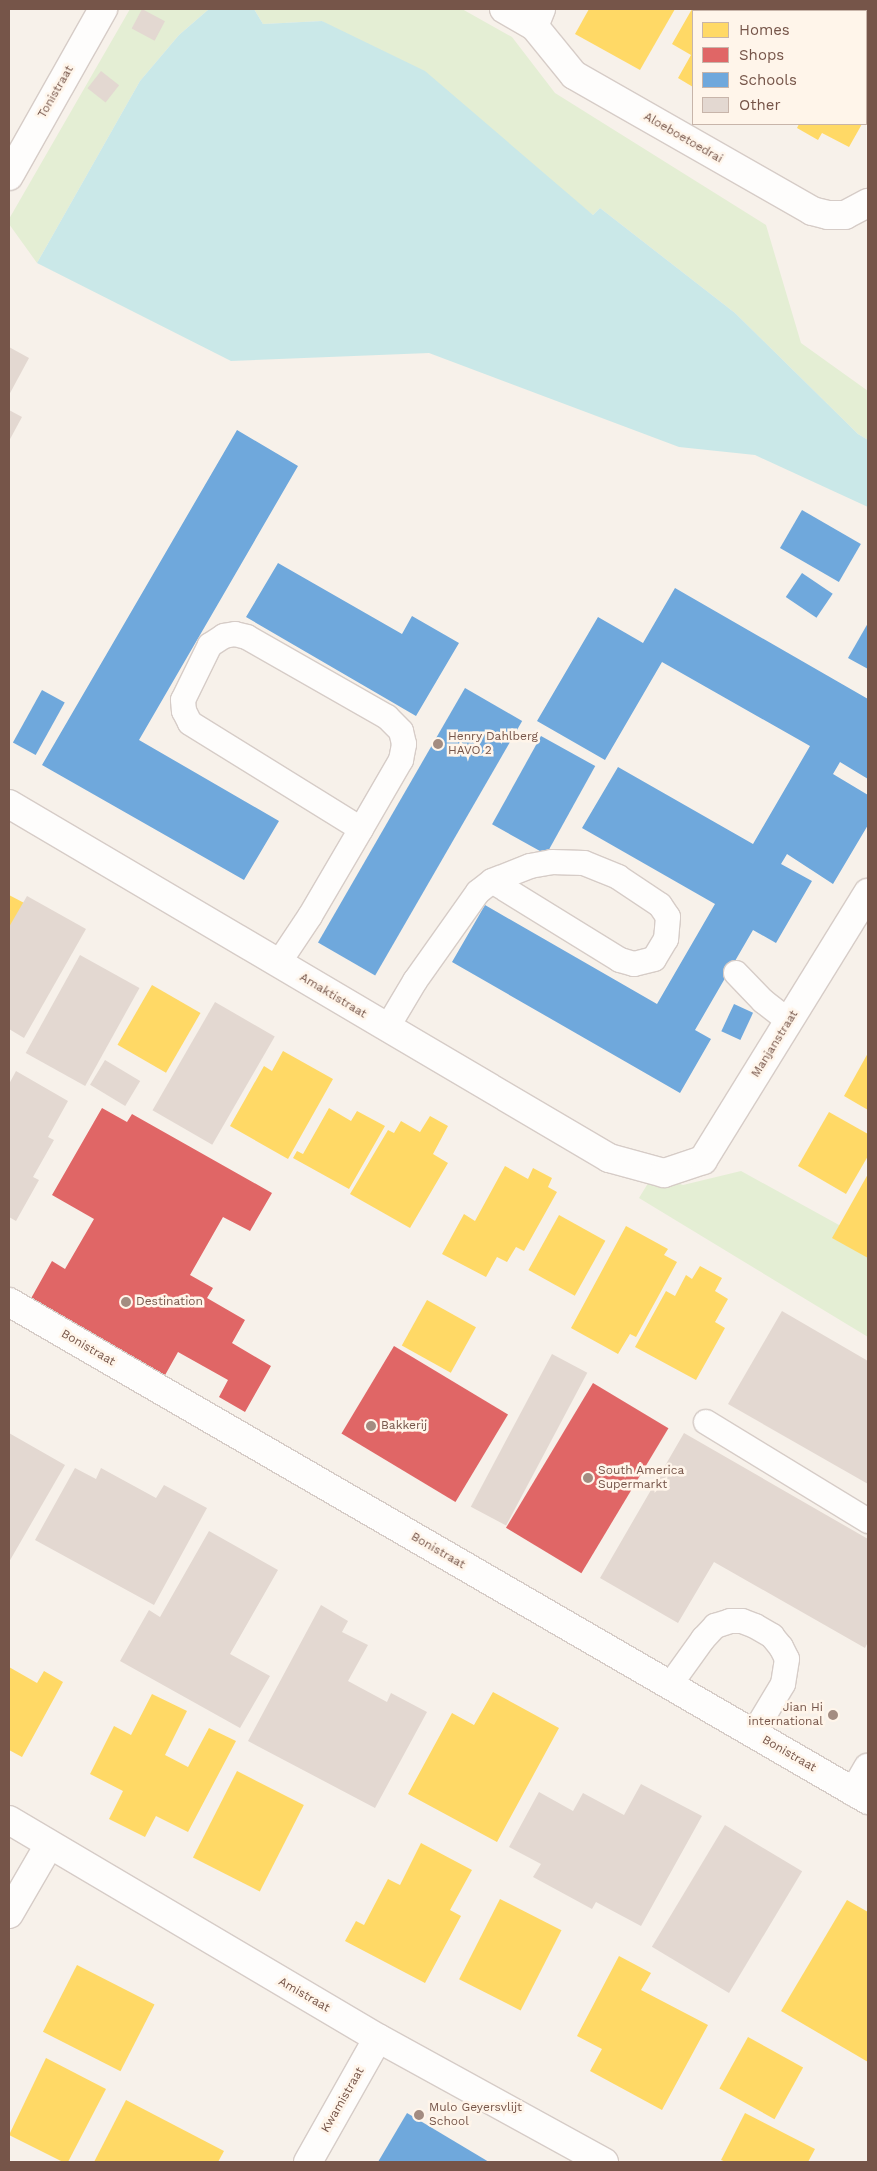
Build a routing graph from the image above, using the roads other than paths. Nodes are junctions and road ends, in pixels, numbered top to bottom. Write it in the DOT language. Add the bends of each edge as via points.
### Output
graph roads {
  1 [pos="104,9"];
  2 [pos="504,9"];
  3 [pos="537,17"];
  4 [pos="9,176"];
  5 [pos="868,203"];
  6 [pos="9,804"];
  7 [pos="361,829"];
  8 [pos="492,881"];
  9 [pos="868,893"];
  10 [pos="278,964"];
  11 [pos="736,973"];
  12 [pos="789,1021"];
  13 [pos="387,1028"];
  14 [pos="664,1173"];
  15 [pos="9,1302"];
  16 [pos="706,1422"];
  17 [pos="868,1521"];
  18 [pos="670,1685"];
  19 [pos="753,1734"];
  20 [pos="868,1768"];
  21 [pos="861,1796"];
  22 [pos="9,1820"];
  23 [pos="49,1845"];
  24 [pos="9,1914"];
  25 [pos="378,2038"];
  26 [pos="308,2162"];
  27 [pos="604,2162"];
  1 -- 4 [label="street, Tonistraat"];
  2 -- 3 [label="street"];
  3 -- 5 [label="street, Aloeboetoedrai" via="574,75 812,211 845,215"];
  6 -- 10 [label="street, Amaktistraat"];
  7 -- 7 [label="lane" via="400,760 404,744 401,731 387,717 247,637 224,636 210,645 183,700 190,723"];
  7 -- 10 [label="lane"];
  8 -- 8 [label="lane" via="530,866 552,862 584,863 618,877 660,906 668,917 666,940 654,959 634,964 620,960"];
  8 -- 13 [label="lane" via="478,892 415,981"];
  9 -- 12 [label="street, Manjanstraat"];
  10 -- 13 [label="street, Amaktistraat"];
  11 -- 12 [label="lane" via="763,1001"];
  12 -- 14 [label="street, Manjanstraat" via="703,1160"];
  13 -- 14 [label="street, Amaktistraat" via="609,1158"];
  15 -- 18 [label="street, Bonistraat"];
  16 -- 17 [label="lane"];
  18 -- 19 [label="street, Bonistraat"];
  18 -- 19 [label="lane" via="715,1626 742,1621 772,1636 787,1659 783,1684"];
  19 -- 21 [label="street, Bonistraat"];
  20 -- 21 [label="street"];
  22 -- 23 [label="street, Amistraat"];
  23 -- 24 [label="street"];
  23 -- 25 [label="street, Amistraat"];
  25 -- 26 [label="street, Kwamistraat"];
  25 -- 27 [label="street, Amistraat"];
}
